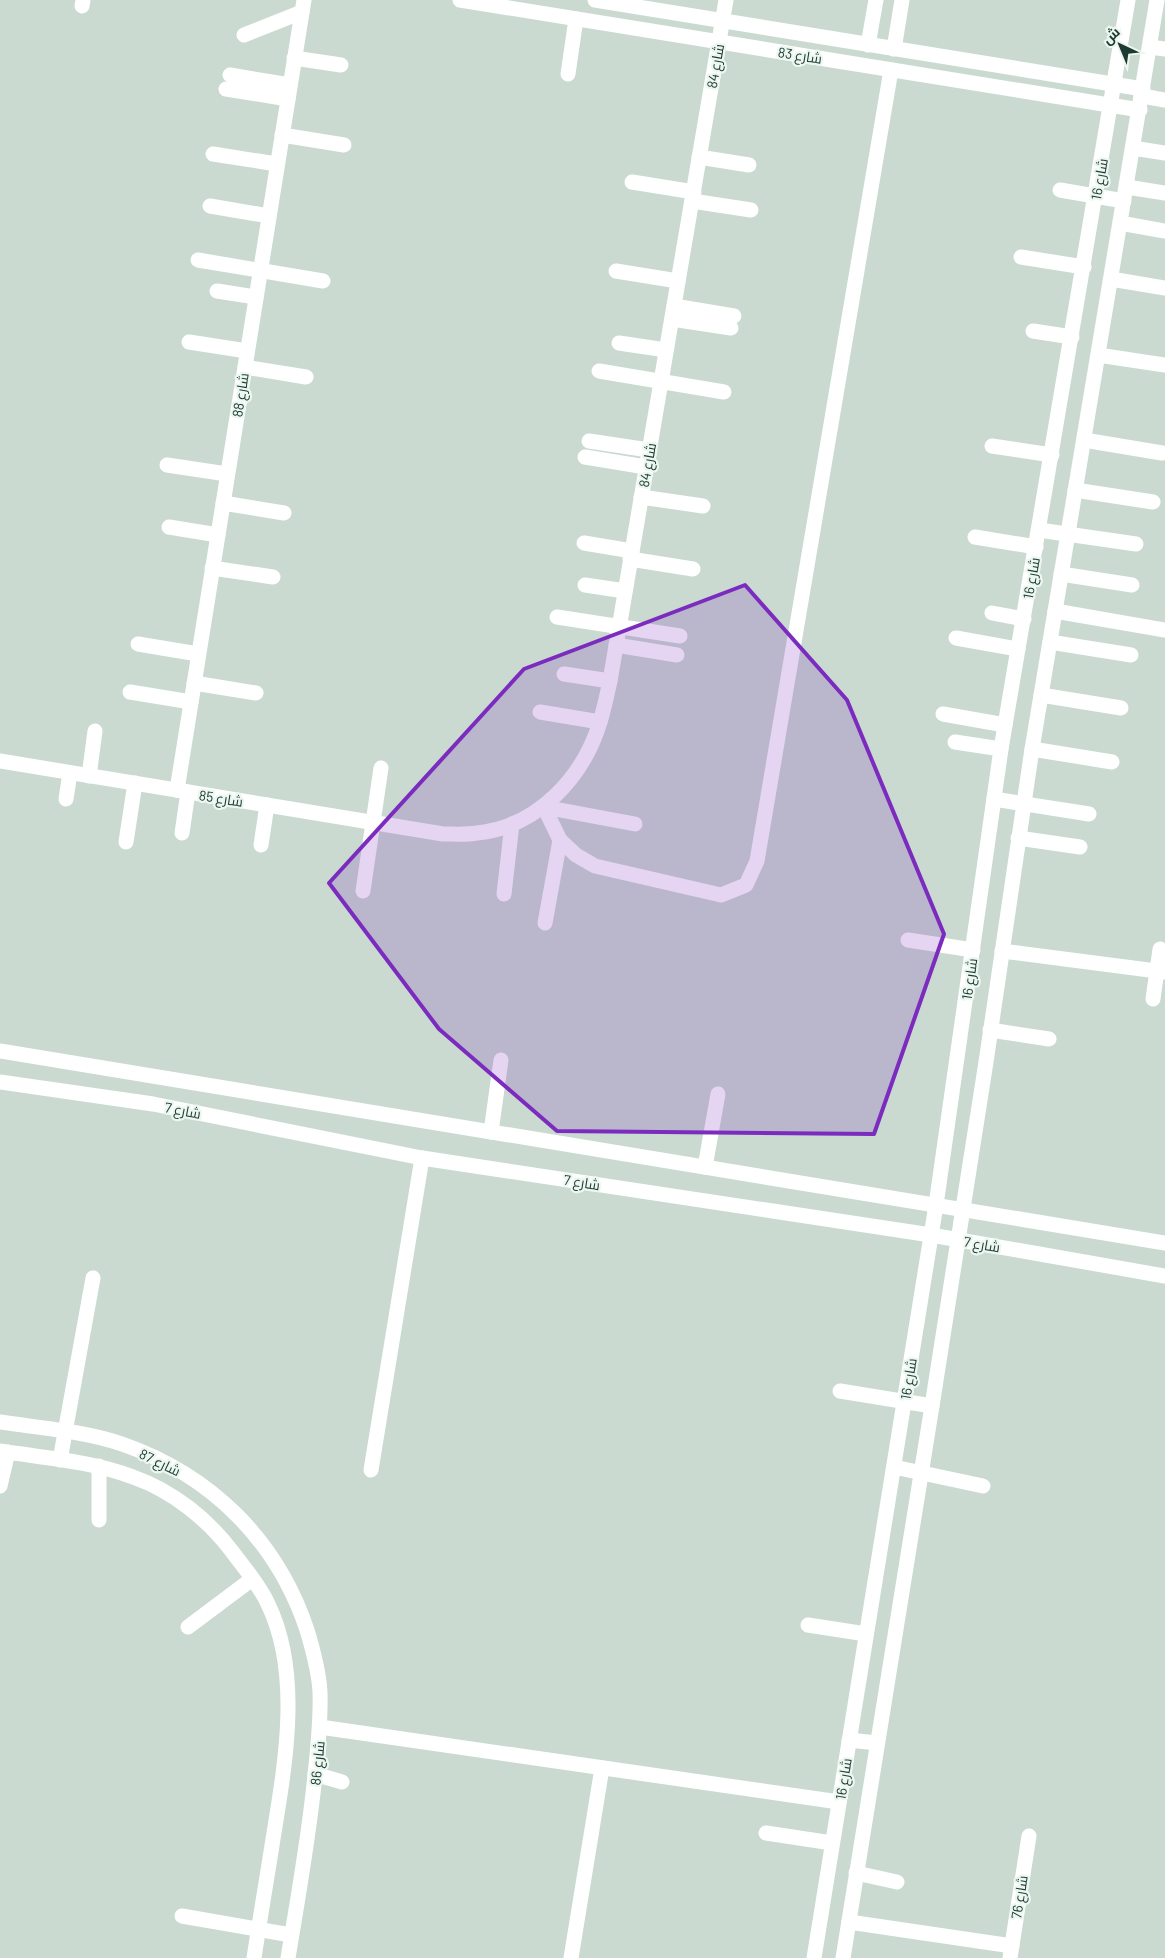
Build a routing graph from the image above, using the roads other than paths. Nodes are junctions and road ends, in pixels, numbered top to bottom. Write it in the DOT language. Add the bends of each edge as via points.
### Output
graph roads {
  1 [pos="460,0"];
  2 [pos="597,0"];
  3 [pos="726,0"];
  4 [pos="876,0"];
  5 [pos="902,0"];
  6 [pos="1128,0"];
  7 [pos="1157,0"];
  8 [pos="615,2"];
  9 [pos="303,6"];
  10 [pos="576,19"];
  11 [pos="723,21"];
  12 [pos="244,35"];
  13 [pos="719,42"];
  14 [pos="868,44"];
  15 [pos="1150,47"];
  16 [pos="894,49"];
  17 [pos="1165,49"];
  18 [pos="294,58"];
  19 [pos="341,65"];
  20 [pos="890,70"];
  21 [pos="568,74"];
  22 [pos="228,82"];
  23 [pos="1115,85"];
  24 [pos="289,92"];
  25 [pos="1141,99"];
  26 [pos="1165,100"];
  27 [pos="1111,106"];
  28 [pos="282,135"];
  29 [pos="344,145"];
  30 [pos="1133,148"];
  31 [pos="1165,153"];
  32 [pos="213,154"];
  33 [pos="699,157"];
  34 [pos="277,164"];
  35 [pos="749,165"];
  36 [pos="632,182"];
  37 [pos="1060,190"];
  38 [pos="1165,193"];
  39 [pos="1125,194"];
  40 [pos="693,196"];
  41 [pos="1096,196"];
  42 [pos="210,206"];
  43 [pos="752,210"];
  44 [pos="269,216"];
  45 [pos="1120,223"];
  46 [pos="1165,230"];
  47 [pos="1021,257"];
  48 [pos="198,260"];
  49 [pos="1084,267"];
  50 [pos="260,270"];
  51 [pos="616,271"];
  52 [pos="1111,279"];
  53 [pos="323,281"];
  54 [pos="678,281"];
  55 [pos="1165,288"];
  56 [pos="217,292"];
  57 [pos="256,297"];
  58 [pos="673,312"];
  59 [pos="732,322"];
  60 [pos="1033,331"];
  61 [pos="1072,337"];
  62 [pos="188,342"];
  63 [pos="619,342"];
  64 [pos="666,350"];
  65 [pos="247,351"];
  66 [pos="1098,355"];
  67 [pos="1165,365"];
  68 [pos="245,367"];
  69 [pos="599,372"];
  70 [pos="306,377"];
  71 [pos="661,382"];
  72 [pos="724,392"];
  73 [pos="589,440"];
  74 [pos="1084,440"];
  75 [pos="992,446"];
  76 [pos="649,450"];
  77 [pos="1162,453"];
  78 [pos="1052,455"];
  79 [pos="585,457"];
  80 [pos="167,465"];
  81 [pos="646,467"];
  82 [pos="227,474"];
  83 [pos="1075,490"];
  84 [pos="641,496"];
  85 [pos="1153,502"];
  86 [pos="223,503"];
  87 [pos="703,506"];
  88 [pos="284,513"];
  89 [pos="169,527"];
  90 [pos="1039,530"];
  91 [pos="1068,535"];
  92 [pos="218,536"];
  93 [pos="975,537"];
  94 [pos="584,543"];
  95 [pos="1136,544"];
  96 [pos="1036,547"];
  97 [pos="631,555"];
  98 [pos="212,568"];
  99 [pos="693,570"];
  100 [pos="1061,574"];
  101 [pos="273,578"];
  102 [pos="585,585"];
  103 [pos="1132,585"];
  104 [pos="625,591"];
  105 [pos="1055,611"];
  106 [pos="992,613"];
  107 [pos="557,617"];
  108 [pos="1024,619"];
  109 [pos="619,627"];
  110 [pos="1165,630"];
  111 [pos="680,636"];
  112 [pos="956,638"];
  113 [pos="1050,642"];
  114 [pos="138,644"];
  115 [pos="616,645"];
  116 [pos="1018,649"];
  117 [pos="198,654"];
  118 [pos="677,655"];
  119 [pos="1131,655"];
  120 [pos="564,674"];
  121 [pos="610,681"];
  122 [pos="194,683"];
  123 [pos="130,692"];
  124 [pos="256,693"];
  125 [pos="1041,695"];
  126 [pos="191,702"];
  127 [pos="1121,708"];
  128 [pos="540,712"];
  129 [pos="943,714"];
  130 [pos="600,722"];
  131 [pos="1005,725"];
  132 [pos="95,731"];
  133 [pos="955,742"];
  134 [pos="1001,749"];
  135 [pos="1032,749"];
  136 [pos="0,761"];
  137 [pos="1112,762"];
  138 [pos="381,768"];
  139 [pos="70,773"];
  140 [pos="88,776"];
  141 [pos="134,783"];
  142 [pos="182,791"];
  143 [pos="66,799"];
  144 [pos="994,799"];
  145 [pos="1023,804"];
  146 [pos="266,805"];
  147 [pos="544,807"];
  148 [pos="1089,814"];
  149 [pos="373,822"];
  150 [pos="512,824"];
  151 [pos="635,824"];
  152 [pos="182,833"];
  153 [pos="443,834"];
  154 [pos="1018,838"];
  155 [pos="560,840"];
  156 [pos="126,842"];
  157 [pos="261,845"];
  158 [pos="1080,848"];
  159 [pos="363,891"];
  160 [pos="504,894"];
  161 [pos="545,923"];
  162 [pos="908,940"];
  163 [pos="1160,949"];
  164 [pos="973,950"];
  165 [pos="1002,951"];
  166 [pos="1161,972"];
  167 [pos="1153,999"];
  168 [pos="990,1030"];
  169 [pos="1049,1039"];
  170 [pos="0,1052"];
  171 [pos="958,1057"];
  172 [pos="500,1060"];
  173 [pos="986,1062"];
  174 [pos="0,1082"];
  175 [pos="718,1094"];
  176 [pos="491,1132"];
  177 [pos="422,1158"];
  178 [pos="705,1167"];
  179 [pos="936,1205"];
  180 [pos="962,1209"];
  181 [pos="931,1235"];
  182 [pos="957,1240"];
  183 [pos="1165,1243"];
  184 [pos="1165,1276"];
  185 [pos="93,1278"];
  186 [pos="840,1391"];
  187 [pos="904,1402"];
  188 [pos="932,1406"];
  189 [pos="0,1422"];
  190 [pos="66,1432"];
  191 [pos="4,1452"];
  192 [pos="60,1460"];
  193 [pos="99,1466"];
  194 [pos="894,1468"];
  195 [pos="371,1470"];
  196 [pos="921,1472"];
  197 [pos="0,1486"];
  198 [pos="983,1486"];
  199 [pos="99,1520"];
  200 [pos="281,1572"];
  201 [pos="256,1583"];
  202 [pos="808,1626"];
  203 [pos="188,1627"];
  204 [pos="866,1634"];
  205 [pos="320,1727"];
  206 [pos="849,1740"];
  207 [pos="877,1743"];
  208 [pos="602,1768"];
  209 [pos="315,1774"];
  210 [pos="342,1782"];
  211 [pos="839,1802"];
  212 [pos="766,1833"];
  213 [pos="1028,1836"];
  214 [pos="832,1843"];
  215 [pos="856,1873"];
  216 [pos="897,1882"];
  217 [pos="182,1916"];
  218 [pos="849,1922"];
  219 [pos="258,1929"];
  220 [pos="291,1935"];
  221 [pos="1011,1952"];
  222 [pos="254,1958"];
  223 [pos="288,1958"];
  224 [pos="571,1958"];
  225 [pos="814,1958"];
  226 [pos="843,1958"];
  1 -- 10 [label="street, شارع 83"];
  2 -- 8 [label="street, شارع 83"];
  3 -- 11 [label="street, شارع 84"];
  4 -- 14 [label="street"];
  5 -- 16 [label="street"];
  6 -- 23 [label="street, شارع 16"];
  7 -- 15 [label="street, شارع 16"];
  8 -- 11 [label="street, شارع 83"];
  9 -- 12 [label="street"];
  9 -- 18 [label="street, شارع 88"];
  10 -- 13 [label="street, شارع 83"];
  10 -- 21 [label="street"];
  11 -- 13 [label="street, شارع 84"];
  11 -- 14 [label="street, شارع 83"];
  13 -- 20 [label="street, شارع 83"];
  13 -- 33 [label="street, شارع 84"];
  14 -- 16 [label="street, شارع 83"];
  15 -- 17 [label="street"];
  15 -- 25 [label="street, شارع 16"];
  16 -- 23 [label="street, شارع 83"];
  18 -- 19 [label="street"];
  18 -- 24 [label="street, شارع 88"];
  20 -- 27 [label="street, شارع 83"];
  20 -- 155 [label="street" via="757,861 746,885 721,895 595,866"];
  22 -- 24 [label="street"];
  23 -- 25 [label="street, شارع 83"];
  23 -- 27 [label="street, شارع 16"];
  24 -- 28 [label="street, شارع 88"];
  25 -- 26 [label="street"];
  25 -- 27 [label="street, شارع 83"];
  25 -- 30 [label="street, شارع 16"];
  27 -- 41 [label="street, شارع 16"];
  28 -- 29 [label="street"];
  28 -- 34 [label="street, شارع 88"];
  30 -- 31 [label="street"];
  30 -- 39 [label="street, شارع 16"];
  32 -- 34 [label="street"];
  33 -- 35 [label="street"];
  33 -- 40 [label="street, شارع 84"];
  34 -- 44 [label="street, شارع 88"];
  36 -- 40 [label="street"];
  37 -- 41 [label="street"];
  38 -- 39 [label="street"];
  39 -- 41 [label="street"];
  39 -- 45 [label="street, شارع 16"];
  40 -- 43 [label="street"];
  40 -- 54 [label="street, شارع 84"];
  41 -- 49 [label="street, شارع 16"];
  42 -- 44 [label="street"];
  44 -- 50 [label="street, شارع 88"];
  45 -- 46 [label="street"];
  45 -- 52 [label="street, شارع 16"];
  47 -- 49 [label="street"];
  48 -- 50 [label="street"];
  49 -- 61 [label="street, شارع 16"];
  50 -- 53 [label="street"];
  50 -- 57 [label="street, شارع 88"];
  51 -- 54 [label="street"];
  52 -- 55 [label="street"];
  52 -- 66 [label="street, شارع 16"];
  54 -- 58 [label="street, شارع 84"];
  56 -- 57 [label="street"];
  57 -- 65 [label="street, شارع 88"];
  58 -- 59 [label="street"];
  58 -- 64 [label="street, شارع 84"];
  60 -- 61 [label="street"];
  61 -- 78 [label="street, شارع 16"];
  62 -- 65 [label="street"];
  63 -- 64 [label="street"];
  64 -- 71 [label="street, شارع 84"];
  65 -- 68 [label="street, شارع 88"];
  66 -- 67 [label="street"];
  66 -- 74 [label="street, شارع 16"];
  68 -- 70 [label="street"];
  68 -- 82 [label="street, شارع 88"];
  69 -- 71 [label="street"];
  71 -- 72 [label="street"];
  71 -- 76 [label="street, شارع 84"];
  73 -- 76 [label="street"];
  74 -- 77 [label="street"];
  74 -- 83 [label="street, شارع 16"];
  75 -- 78 [label="street"];
  76 -- 81 [label="street, شارع 84"];
  78 -- 90 [label="street, شارع 16"];
  79 -- 81 [label="street"];
  80 -- 82 [label="street"];
  81 -- 84 [label="street, شارع 84"];
  82 -- 86 [label="street, شارع 88"];
  83 -- 85 [label="street"];
  83 -- 91 [label="street, شارع 16"];
  84 -- 87 [label="street"];
  84 -- 97 [label="street, شارع 84"];
  86 -- 88 [label="street"];
  86 -- 92 [label="street, شارع 88"];
  89 -- 92 [label="street"];
  90 -- 91 [label="street"];
  90 -- 96 [label="street, شارع 16"];
  91 -- 95 [label="street"];
  91 -- 100 [label="street, شارع 16"];
  92 -- 98 [label="street, شارع 88"];
  93 -- 96 [label="street"];
  94 -- 97 [label="street"];
  96 -- 108 [label="street, شارع 16"];
  97 -- 99 [label="street"];
  97 -- 104 [label="street, شارع 84"];
  98 -- 101 [label="street"];
  98 -- 117 [label="street, شارع 88"];
  100 -- 103 [label="street"];
  100 -- 105 [label="street, شارع 16"];
  102 -- 104 [label="street"];
  104 -- 109 [label="street, شارع 84"];
  105 -- 110 [label="street"];
  105 -- 113 [label="street, شارع 16"];
  106 -- 108 [label="street"];
  107 -- 109 [label="street"];
  108 -- 116 [label="street, شارع 16"];
  109 -- 111 [label="street"];
  109 -- 115 [label="street, شارع 84"];
  112 -- 116 [label="street"];
  113 -- 119 [label="street"];
  113 -- 125 [label="street, شارع 16"];
  114 -- 117 [label="street"];
  115 -- 118 [label="street"];
  115 -- 121 [label="street, شارع 84"];
  116 -- 131 [label="street, شارع 16"];
  117 -- 122 [label="street, شارع 88"];
  120 -- 121 [label="street"];
  121 -- 130 [label="street, شارع 84"];
  122 -- 124 [label="street"];
  122 -- 126 [label="street, شارع 88"];
  123 -- 126 [label="street"];
  125 -- 127 [label="street"];
  125 -- 135 [label="street, شارع 16"];
  126 -- 142 [label="street, شارع 88"];
  128 -- 130 [label="street"];
  129 -- 131 [label="street"];
  130 -- 147 [label="street, شارع 84" via="590,748 570,781"];
  131 -- 134 [label="street, شارع 16"];
  132 -- 140 [label="street"];
  133 -- 134 [label="street"];
  134 -- 144 [label="street, شارع 16"];
  135 -- 137 [label="street"];
  135 -- 145 [label="street, شارع 16"];
  136 -- 139 [label="street, شارع 85"];
  138 -- 149 [label="street"];
  139 -- 140 [label="street, شارع 85"];
  139 -- 143 [label="street"];
  140 -- 141 [label="street, شارع 85"];
  141 -- 142 [label="street, شارع 85"];
  141 -- 156 [label="street"];
  142 -- 146 [label="street, شارع 85"];
  142 -- 152 [label="street, شارع 88"];
  144 -- 145 [label="street"];
  144 -- 164 [label="street, شارع 16"];
  145 -- 148 [label="street"];
  145 -- 154 [label="street, شارع 16"];
  146 -- 149 [label="street, شارع 85"];
  146 -- 157 [label="street"];
  147 -- 150 [label="street, شارع 84"];
  147 -- 151 [label="street"];
  147 -- 155 [label="street"];
  149 -- 153 [label="street, شارع 85"];
  149 -- 159 [label="street"];
  150 -- 153 [label="street, شارع 84" via="478,833"];
  150 -- 160 [label="street"];
  154 -- 158 [label="street"];
  154 -- 165 [label="street, شارع 16"];
  155 -- 161 [label="street"];
  162 -- 164 [label="street"];
  163 -- 166 [label="street"];
  164 -- 171 [label="street, شارع 16"];
  165 -- 166 [label="street"];
  165 -- 168 [label="street, شارع 16"];
  166 -- 167 [label="street"];
  168 -- 169 [label="street"];
  168 -- 173 [label="street, شارع 16"];
  170 -- 176 [label="street, شارع 7"];
  171 -- 173 [label="street"];
  171 -- 179 [label="street, شارع 16"];
  172 -- 176 [label="street"];
  173 -- 180 [label="street, شارع 16"];
  174 -- 177 [label="street, شارع 7" via="153,1104"];
  175 -- 178 [label="street"];
  176 -- 178 [label="street, شارع 7"];
  177 -- 181 [label="street, شارع 7"];
  177 -- 195 [label="street"];
  178 -- 179 [label="street, شارع 7"];
  179 -- 180 [label="street, شارع 7"];
  179 -- 181 [label="street, شارع 16"];
  180 -- 182 [label="street, شارع 16"];
  180 -- 183 [label="street, شارع 7"];
  181 -- 182 [label="street, شارع 7"];
  181 -- 187 [label="street, شارع 16"];
  182 -- 184 [label="street, شارع 7"];
  182 -- 188 [label="street, شارع 16"];
  185 -- 190 [label="street"];
  186 -- 187 [label="street"];
  187 -- 188 [label="street"];
  187 -- 194 [label="street, شارع 16"];
  188 -- 196 [label="street, شارع 16"];
  189 -- 190 [label="street, شارع 87"];
  190 -- 192 [label="street"];
  190 -- 200 [label="street, شارع 87" via="121,1444 160,1459 196,1480 229,1506 258,1537"];
  191 -- 192 [label="street, شارع 87"];
  191 -- 197 [label="street"];
  192 -- 193 [label="street, شارع 87"];
  193 -- 199 [label="street"];
  193 -- 201 [label="street, شارع 87" via="135,1477 197,1514 221,1537"];
  194 -- 196 [label="street"];
  194 -- 204 [label="street, شارع 16"];
  196 -- 198 [label="street"];
  196 -- 207 [label="street, شارع 16"];
  200 -- 205 [label="street, شارع 86" via="300,1610 313,1649 320,1690"];
  201 -- 203 [label="street"];
  201 -- 219 [label="street" via="269,1605 281,1641 288,1717 279,1803"];
  202 -- 204 [label="street"];
  204 -- 206 [label="street, شارع 16"];
  205 -- 208 [label="street"];
  205 -- 209 [label="street, شارع 86"];
  206 -- 207 [label="street"];
  206 -- 211 [label="street, شارع 16"];
  207 -- 215 [label="street, شارع 16"];
  208 -- 211 [label="street"];
  208 -- 224 [label="street"];
  209 -- 210 [label="street"];
  209 -- 220 [label="street, شارع 86"];
  211 -- 214 [label="street, شارع 16"];
  212 -- 214 [label="street"];
  213 -- 221 [label="street, شارع 76"];
  214 -- 225 [label="street, شارع 16"];
  215 -- 216 [label="street"];
  215 -- 218 [label="street, شارع 16"];
  217 -- 219 [label="street"];
  218 -- 221 [label="street"];
  218 -- 226 [label="street, شارع 16"];
  219 -- 220 [label="street"];
  219 -- 222 [label="street"];
  220 -- 223 [label="street, شارع 86"];
}
